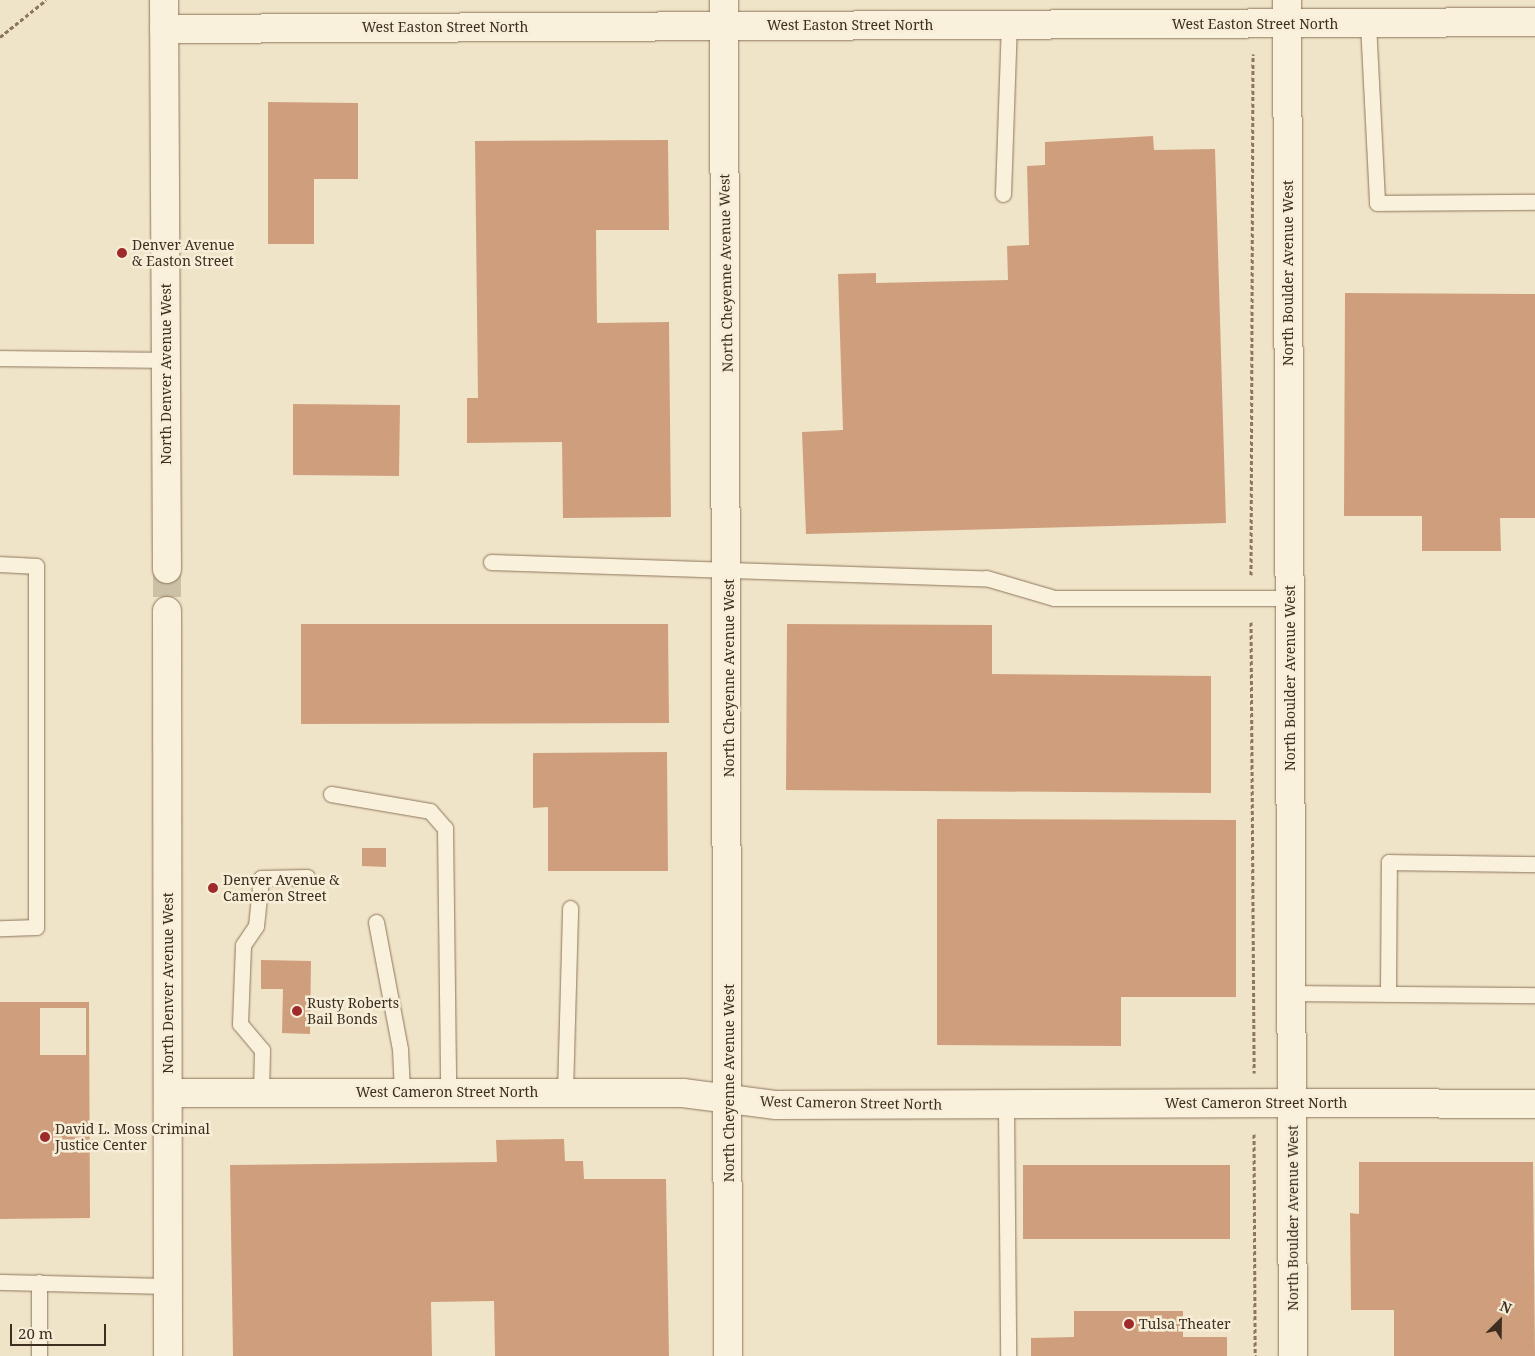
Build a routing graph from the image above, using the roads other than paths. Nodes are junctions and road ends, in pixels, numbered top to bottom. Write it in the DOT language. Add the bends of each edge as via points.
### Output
graph roads {
  1 [pos="164,0"];
  2 [pos="1287,12"];
  3 [pos="723,13"];
  4 [pos="1535,22"];
  5 [pos="1368,23"];
  6 [pos="1009,24"];
  7 [pos="164,30"];
  8 [pos="1003,194"];
  9 [pos="1535,202"];
  10 [pos="0,358"];
  11 [pos="166,360"];
  12 [pos="491,562"];
  13 [pos="0,564"];
  14 [pos="729,568"];
  15 [pos="167,569"];
  16 [pos="1290,598"];
  17 [pos="167,611"];
  18 [pos="331,794"];
  19 [pos="1535,864"];
  20 [pos="307,877"];
  21 [pos="570,908"];
  22 [pos="376,922"];
  23 [pos="0,928"];
  24 [pos="1292,993"];
  25 [pos="1388,993"];
  26 [pos="1535,995"];
  27 [pos="261,1092"];
  28 [pos="402,1092"];
  29 [pos="448,1092"];
  30 [pos="565,1092"];
  31 [pos="168,1093"];
  32 [pos="729,1099"];
  33 [pos="1292,1103"];
  34 [pos="1006,1104"];
  35 [pos="1535,1104"];
  36 [pos="0,1282"];
  37 [pos="39,1282"];
  38 [pos="168,1286"];
  39 [pos="39,1356"];
  40 [pos="168,1356"];
  41 [pos="728,1356"];
  42 [pos="1008,1356"];
  43 [pos="1293,1356"];
  1 -- 7 [label="street, North Denver Avenue West"];
  2 -- 5 [label="street, West Easton Street North"];
  2 -- 6 [label="street, West Easton Street North" via="1258,24"];
  2 -- 16 [label="street, North Boulder Avenue West"];
  3 -- 6 [label="street, West Easton Street North"];
  3 -- 7 [label="street, West Easton Street North"];
  3 -- 14 [label="street, North Cheyenne Avenue West"];
  4 -- 5 [label="street, West Easton Street North"];
  5 -- 9 [label="lane" via="1377,203"];
  6 -- 8 [label="lane"];
  7 -- 11 [label="street, North Denver Avenue West"];
  10 -- 11 [label="lane"];
  11 -- 15 [label="street, North Denver Avenue West"];
  12 -- 14 [label="lane"];
  13 -- 23 [label="lane" via="36,566 36,927"];
  14 -- 16 [label="lane" via="986,578 1054,598"];
  14 -- 32 [label="street, North Cheyenne Avenue West"];
  16 -- 24 [label="street, North Boulder Avenue West"];
  17 -- 31 [label="street, North Denver Avenue West"];
  18 -- 29 [label="lane" via="430,811 444,828"];
  19 -- 25 [label="lane" via="1389,862"];
  20 -- 27 [label="lane" via="261,878 256,926 243,945 240,1024 262,1050"];
  21 -- 30 [label="lane"];
  22 -- 28 [label="lane" via="400,1050"];
  24 -- 25 [label="lane"];
  24 -- 33 [label="street, North Boulder Avenue West"];
  25 -- 26 [label="lane"];
  27 -- 28 [label="street, West Cameron Street North"];
  27 -- 31 [label="street, West Cameron Street North"];
  28 -- 29 [label="street, West Cameron Street North"];
  29 -- 30 [label="street, West Cameron Street North"];
  30 -- 32 [label="street, West Cameron Street North" via="683,1093"];
  31 -- 38 [label="street, North Denver Avenue West"];
  32 -- 34 [label="street, West Cameron Street North" via="776,1105"];
  32 -- 41 [label="street, North Cheyenne Avenue West"];
  33 -- 34 [label="street, West Cameron Street North"];
  33 -- 35 [label="street, West Cameron Street North"];
  33 -- 43 [label="street, North Boulder Avenue West"];
  34 -- 42 [label="lane"];
  36 -- 37 [label="lane"];
  37 -- 38 [label="lane"];
  37 -- 39 [label="lane"];
  38 -- 40 [label="street, North Denver Avenue West"];
}
